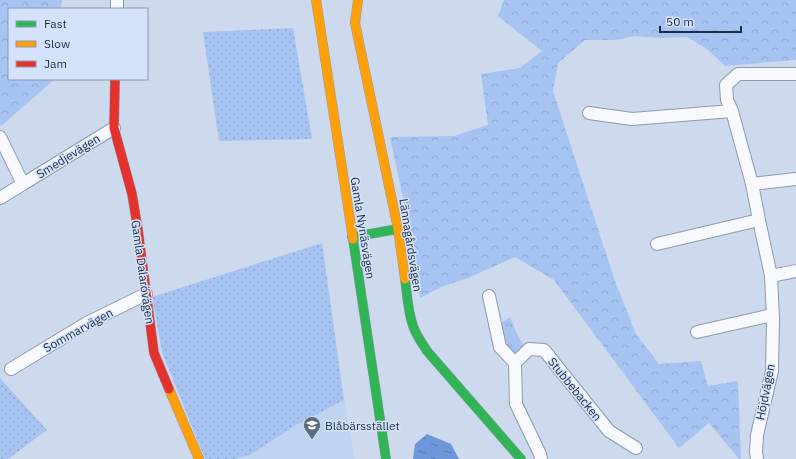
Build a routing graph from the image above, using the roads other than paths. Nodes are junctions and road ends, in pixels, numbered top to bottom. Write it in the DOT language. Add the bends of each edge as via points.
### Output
graph roads {
  1 [pos="316,0"];
  2 [pos="358,0"];
  3 [pos="796,74"];
  4 [pos="115,80"];
  5 [pos="732,112"];
  6 [pos="589,113"];
  7 [pos="114,128"];
  8 [pos="0,137"];
  9 [pos="796,179"];
  10 [pos="23,184"];
  11 [pos="752,184"];
  12 [pos="0,198"];
  13 [pos="759,220"];
  14 [pos="398,230"];
  15 [pos="352,238"];
  16 [pos="657,244"];
  17 [pos="796,271"];
  18 [pos="771,276"];
  19 [pos="146,294"];
  20 [pos="489,296"];
  21 [pos="772,315"];
  22 [pos="697,332"];
  23 [pos="515,363"];
  24 [pos="11,369"];
  25 [pos="636,448"];
  26 [pos="199,459"];
  27 [pos="386,459"];
  28 [pos="521,459"];
  29 [pos="541,459"];
  30 [pos="757,459"];
  1 -- 15 [label="street, Gamla Nynäsvägen"];
  2 -- 14 [label="street, Lännagårdsvägen" via="355,23"];
  3 -- 5 [label="street, Höjdvägen" via="738,74 726,85 727,100"];
  4 -- 7 [label="street, Gamla Dalarövägen"];
  5 -- 6 [label="street" via="632,119"];
  5 -- 11 [label="street, Höjdvägen"];
  7 -- 10 [label="street, Smedjevägen"];
  7 -- 19 [label="street, Gamla Dalarövägen" via="132,194"];
  8 -- 10 [label="street, Smedjevägen"];
  9 -- 11 [label="street"];
  10 -- 12 [label="street, Smedjevägen"];
  11 -- 13 [label="street, Höjdvägen"];
  13 -- 16 [label="street"];
  13 -- 18 [label="street, Höjdvägen"];
  14 -- 15 [label="street"];
  14 -- 28 [label="street, Lännagårdsvägen" via="408,303 413,326 420,340 439,366"];
  15 -- 27 [label="street, Gamla Nynäsvägen"];
  17 -- 18 [label="street"];
  18 -- 21 [label="street, Höjdvägen"];
  19 -- 24 [label="street, Sommarvägen" via="87,323"];
  19 -- 26 [label="street, Gamla Dalarövägen" via="154,353"];
  20 -- 23 [label="street" via="500,347"];
  21 -- 22 [label="street"];
  21 -- 30 [label="street, Höjdvägen" via="772,371 756,434"];
  23 -- 25 [label="street, Stubbebacken" via="529,349 544,350 609,431"];
  23 -- 29 [label="street" via="516,404"];
}
